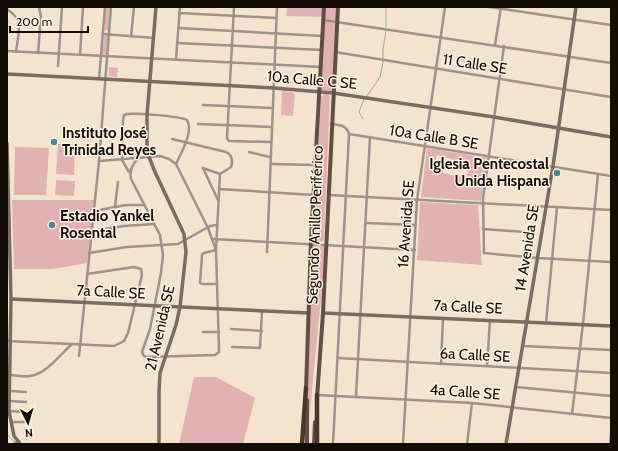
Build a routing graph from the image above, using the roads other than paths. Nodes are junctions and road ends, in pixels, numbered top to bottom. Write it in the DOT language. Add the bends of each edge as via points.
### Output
graph roads {
  1 [pos="39,7"];
  2 [pos="62,7"];
  3 [pos="84,7"];
  4 [pos="105,7"];
  5 [pos="111,7"];
  6 [pos="134,7"];
  7 [pos="156,7"];
  8 [pos="180,7"];
  9 [pos="234,7"];
  10 [pos="277,7"];
  11 [pos="324,7"];
  12 [pos="338,7"];
  13 [pos="445,7"];
  14 [pos="489,7"];
  15 [pos="576,7"];
  16 [pos="501,8"];
  17 [pos="7,9"];
  18 [pos="179,13"];
  19 [pos="234,16"];
  20 [pos="276,18"];
  21 [pos="323,20"];
  22 [pos="574,20"];
  23 [pos="337,22"];
  24 [pos="611,25"];
  25 [pos="178,28"];
  26 [pos="233,32"];
  27 [pos="103,34"];
  28 [pos="109,34"];
  29 [pos="276,34"];
  30 [pos="131,36"];
  31 [pos="322,36"];
  32 [pos="154,38"];
  33 [pos="440,38"];
  34 [pos="177,43"];
  35 [pos="232,45"];
  36 [pos="495,45"];
  37 [pos="504,46"];
  38 [pos="275,48"];
  39 [pos="322,50"];
  40 [pos="7,52"];
  41 [pos="16,52"];
  42 [pos="335,52"];
  43 [pos="38,53"];
  44 [pos="59,54"];
  45 [pos="80,55"];
  46 [pos="101,56"];
  47 [pos="107,56"];
  48 [pos="569,57"];
  49 [pos="152,58"];
  50 [pos="176,59"];
  51 [pos="231,62"];
  52 [pos="611,63"];
  53 [pos="275,64"];
  54 [pos="58,66"];
  55 [pos="320,67"];
  56 [pos="436,68"];
  57 [pos="7,74"];
  58 [pos="500,79"];
  59 [pos="99,80"];
  60 [pos="105,80"];
  61 [pos="150,82"];
  62 [pos="230,86"];
  63 [pos="274,88"];
  64 [pos="564,90"];
  65 [pos="319,92"];
  66 [pos="333,93"];
  67 [pos="611,97"];
  68 [pos="203,105"];
  69 [pos="229,106"];
  70 [pos="431,107"];
  71 [pos="272,108"];
  72 [pos="147,115"];
  73 [pos="494,117"];
  74 [pos="198,124"];
  75 [pos="331,124"];
  76 [pos="228,125"];
  77 [pos="272,127"];
  78 [pos="558,128"];
  79 [pos="349,134"];
  80 [pos="370,137"];
  81 [pos="611,137"];
  82 [pos="172,139"];
  83 [pos="186,142"];
  84 [pos="271,142"];
  85 [pos="7,143"];
  86 [pos="424,146"];
  87 [pos="249,152"];
  88 [pos="7,154"];
  89 [pos="488,156"];
  90 [pos="148,157"];
  91 [pos="270,157"];
  92 [pos="139,158"];
  93 [pos="122,160"];
  94 [pos="99,161"];
  95 [pos="176,164"];
  96 [pos="271,164"];
  97 [pos="315,165"];
  98 [pos="553,166"];
  99 [pos="129,173"];
  100 [pos="220,174"];
  101 [pos="598,174"];
  102 [pos="611,176"];
  103 [pos="118,182"];
  104 [pos="219,189"];
  105 [pos="270,192"];
  106 [pos="314,195"];
  107 [pos="329,195"];
  108 [pos="346,196"];
  109 [pos="367,197"];
  110 [pos="218,200"];
  111 [pos="417,200"];
  112 [pos="482,202"];
  113 [pos="144,205"];
  114 [pos="115,206"];
  115 [pos="546,206"];
  116 [pos="557,207"];
  117 [pos="8,209"];
  118 [pos="595,209"];
  119 [pos="611,210"];
  120 [pos="94,211"];
  121 [pos="366,223"];
  122 [pos="154,224"];
  123 [pos="217,225"];
  124 [pos="416,225"];
  125 [pos="208,228"];
  126 [pos="483,229"];
  127 [pos="92,231"];
  128 [pos="526,232"];
  129 [pos="8,235"];
  130 [pos="185,239"];
  131 [pos="215,240"];
  132 [pos="267,242"];
  133 [pos="311,245"];
  134 [pos="162,246"];
  135 [pos="326,246"];
  136 [pos="344,247"];
  137 [pos="364,248"];
  138 [pos="216,250"];
  139 [pos="415,250"];
  140 [pos="267,252"];
  141 [pos="89,253"];
  142 [pos="538,258"];
  143 [pos="552,259"];
  144 [pos="589,261"];
  145 [pos="611,262"];
  146 [pos="87,274"];
  147 [pos="217,284"];
  148 [pos="9,299"];
  149 [pos="84,302"];
  150 [pos="136,305"];
  151 [pos="155,306"];
  152 [pos="180,307"];
  153 [pos="218,309"];
  154 [pos="262,311"];
  155 [pos="309,313"];
  156 [pos="323,313"];
  157 [pos="340,314"];
  158 [pos="361,314"];
  159 [pos="410,317"];
  160 [pos="443,318"];
  161 [pos="490,320"];
  162 [pos="527,322"];
  163 [pos="546,323"];
  164 [pos="583,324"];
  165 [pos="611,326"];
  166 [pos="232,329"];
  167 [pos="262,330"];
  168 [pos="203,332"];
  169 [pos="219,332"];
  170 [pos="9,341"];
  171 [pos="72,344"];
  172 [pos="80,344"];
  173 [pos="523,346"];
  174 [pos="232,347"];
  175 [pos="580,349"];
  176 [pos="611,350"];
  177 [pos="79,356"];
  178 [pos="165,356"];
  179 [pos="338,358"];
  180 [pos="358,359"];
  181 [pos="408,362"];
  182 [pos="441,364"];
  183 [pos="487,366"];
  184 [pos="520,368"];
  185 [pos="577,372"];
  186 [pos="611,373"];
  187 [pos="11,375"];
  188 [pos="516,387"];
  189 [pos="306,388"];
  190 [pos="10,391"];
  191 [pos="26,392"];
  192 [pos="574,392"];
  193 [pos="317,395"];
  194 [pos="336,395"];
  195 [pos="356,396"];
  196 [pos="611,396"];
  197 [pos="406,399"];
  198 [pos="10,401"];
  199 [pos="26,402"];
  200 [pos="472,403"];
  201 [pos="512,407"];
  202 [pos="9,411"];
  203 [pos="24,412"];
  204 [pos="572,414"];
  205 [pos="611,418"];
  206 [pos="10,422"];
  207 [pos="24,422"];
  208 [pos="611,433"];
  209 [pos="16,442"];
  210 [pos="159,444"];
  211 [pos="302,444"];
  212 [pos="307,444"];
  213 [pos="315,444"];
  214 [pos="333,444"];
  215 [pos="403,444"];
  216 [pos="467,444"];
  217 [pos="506,444"];
  218 [pos="610,444"];
  1 -- 43 [label="street" via="41,17"];
  2 -- 44 [label="street"];
  3 -- 45 [label="street"];
  4 -- 27 [label="street"];
  5 -- 28 [label="street"];
  6 -- 30 [label="street"];
  7 -- 32 [label="street, 21 Avenida SE"];
  8 -- 18 [label="street"];
  9 -- 19 [label="street"];
  10 -- 20 [label="street"];
  11 -- 21 [label="main road, Segundo Anillo Periférico"];
  12 -- 23 [label="main road, Segundo Anillo Periférico"];
  13 -- 33 [label="street, 16 Avenida SE"];
  14 -- 16 [label="street"];
  15 -- 22 [label="street, 14 Avenida SE"];
  16 -- 22 [label="street"];
  16 -- 36 [label="street"];
  17 -- 41 [label="street" via="19,22"];
  18 -- 19 [label="street"];
  18 -- 25 [label="street"];
  19 -- 20 [label="street"];
  19 -- 26 [label="street"];
  20 -- 29 [label="street"];
  21 -- 23 [label="street"];
  21 -- 31 [label="main road, Segundo Anillo Periférico"];
  22 -- 24 [label="street"];
  22 -- 48 [label="street, 14 Avenida SE"];
  23 -- 33 [label="street"];
  23 -- 42 [label="main road, Segundo Anillo Periférico"];
  25 -- 26 [label="street"];
  25 -- 34 [label="street"];
  26 -- 29 [label="street"];
  26 -- 35 [label="street"];
  27 -- 28 [label="street"];
  27 -- 46 [label="street"];
  28 -- 30 [label="street"];
  28 -- 47 [label="street"];
  29 -- 31 [label="street"];
  29 -- 38 [label="street"];
  30 -- 32 [label="street"];
  31 -- 39 [label="main road, Segundo Anillo Periférico"];
  32 -- 49 [label="street, 21 Avenida SE"];
  33 -- 36 [label="street"];
  33 -- 56 [label="street, 16 Avenida SE"];
  34 -- 35 [label="street"];
  34 -- 50 [label="street"];
  35 -- 38 [label="street"];
  35 -- 51 [label="street"];
  36 -- 37 [label="street"];
  37 -- 48 [label="street"];
  37 -- 58 [label="street"];
  38 -- 39 [label="street"];
  38 -- 53 [label="street"];
  39 -- 55 [label="main road, Segundo Anillo Periférico"];
  40 -- 41 [label="street"];
  41 -- 43 [label="street"];
  42 -- 56 [label="street, 11 Calle SE"];
  42 -- 66 [label="main road, Segundo Anillo Periférico"];
  43 -- 44 [label="street"];
  44 -- 45 [label="street"];
  44 -- 54 [label="street"];
  45 -- 46 [label="street"];
  46 -- 47 [label="street"];
  46 -- 59 [label="street"];
  47 -- 49 [label="street"];
  47 -- 60 [label="street"];
  48 -- 52 [label="street"];
  48 -- 64 [label="street, 14 Avenida SE"];
  49 -- 50 [label="street"];
  49 -- 61 [label="street, 21 Avenida SE"];
  50 -- 51 [label="street"];
  51 -- 53 [label="street"];
  51 -- 62 [label="street"];
  53 -- 55 [label="street"];
  53 -- 63 [label="street"];
  55 -- 65 [label="main road, Segundo Anillo Periférico"];
  56 -- 58 [label="street, 11 Calle SE"];
  56 -- 70 [label="street, 16 Avenida SE"];
  57 -- 59 [label="street, 10a Calle C SE"];
  58 -- 64 [label="street, 11 Calle SE"];
  58 -- 73 [label="street"];
  59 -- 60 [label="street, 10a Calle C SE"];
  60 -- 61 [label="street, 10a Calle C SE"];
  60 -- 94 [label="street"];
  61 -- 62 [label="street, 10a Calle C SE"];
  61 -- 72 [label="street, 21 Avenida SE"];
  62 -- 63 [label="street, 10a Calle C SE"];
  62 -- 69 [label="street"];
  63 -- 65 [label="street, 10a Calle C SE"];
  63 -- 71 [label="street"];
  64 -- 67 [label="street, 11 Calle SE"];
  64 -- 78 [label="street, 14 Avenida SE"];
  65 -- 66 [label="street, 10a Calle C SE"];
  65 -- 97 [label="main road, Segundo Anillo Periférico"];
  66 -- 70 [label="street, 10a Calle C SE"];
  66 -- 75 [label="main road, Segundo Anillo Periférico"];
  68 -- 69 [label="street"];
  69 -- 71 [label="street"];
  69 -- 76 [label="street"];
  70 -- 73 [label="street, 10a Calle C SE"];
  70 -- 86 [label="street, 16 Avenida SE"];
  71 -- 77 [label="street"];
  72 -- 83 [label="street" via="186,120 189,123"];
  72 -- 90 [label="street, 21 Avenida SE"];
  72 -- 93 [label="street" via="124,115"];
  73 -- 78 [label="street, 10a Calle C SE"];
  73 -- 89 [label="street"];
  74 -- 76 [label="street"];
  75 -- 79 [label="street" via="345,127"];
  75 -- 107 [label="main road, Segundo Anillo Periférico"];
  76 -- 77 [label="street"];
  76 -- 84 [label="street" via="229,141"];
  77 -- 84 [label="street"];
  78 -- 81 [label="street, 10a Calle C SE"];
  78 -- 98 [label="street, 14 Avenida SE"];
  79 -- 80 [label="street, 10a Calle B SE"];
  79 -- 108 [label="street"];
  80 -- 86 [label="street, 10a Calle B SE"];
  80 -- 109 [label="street"];
  82 -- 83 [label="street"];
  83 -- 95 [label="street"];
  83 -- 100 [label="street" via="229,154 232,160 231,167"];
  84 -- 91 [label="street"];
  85 -- 88 [label="street"];
  86 -- 89 [label="street, 10a Calle B SE"];
  86 -- 111 [label="street, 16 Avenida SE"];
  87 -- 91 [label="street"];
  88 -- 117 [label="street"];
  89 -- 98 [label="street, 10a Calle B SE"];
  89 -- 112 [label="street"];
  90 -- 92 [label="street"];
  90 -- 95 [label="street" via="164,157"];
  90 -- 130 [label="street, 21 Avenida SE"];
  91 -- 96 [label="street"];
  92 -- 93 [label="street"];
  92 -- 99 [label="street"];
  93 -- 94 [label="street"];
  93 -- 99 [label="street"];
  94 -- 120 [label="street"];
  95 -- 125 [label="street"];
  96 -- 97 [label="street"];
  96 -- 105 [label="street"];
  97 -- 106 [label="main road, Segundo Anillo Periférico"];
  98 -- 101 [label="street, 10a Calle B SE"];
  98 -- 115 [label="street, 14 Avenida SE"];
  99 -- 113 [label="street"];
  100 -- 104 [label="street"];
  100 -- 110 [label="street" via="203,168"];
  101 -- 102 [label="street, 10a Calle B SE"];
  101 -- 118 [label="street"];
  103 -- 114 [label="street"];
  104 -- 105 [label="street"];
  104 -- 110 [label="street"];
  105 -- 106 [label="street"];
  105 -- 132 [label="street"];
  106 -- 133 [label="main road, Segundo Anillo Periférico"];
  107 -- 108 [label="street"];
  107 -- 135 [label="main road, Segundo Anillo Periférico"];
  108 -- 109 [label="street"];
  108 -- 136 [label="street"];
  109 -- 111 [label="street"];
  109 -- 121 [label="street"];
  110 -- 123 [label="street"];
  111 -- 112 [label="street"];
  111 -- 124 [label="street, 16 Avenida SE"];
  112 -- 115 [label="street"];
  112 -- 126 [label="street"];
  113 -- 114 [label="street"];
  113 -- 122 [label="street"];
  114 -- 120 [label="street"];
  115 -- 116 [label="street"];
  115 -- 142 [label="street, 14 Avenida SE"];
  116 -- 118 [label="street"];
  116 -- 143 [label="street"];
  117 -- 129 [label="street"];
  118 -- 119 [label="street"];
  118 -- 144 [label="street"];
  120 -- 127 [label="street"];
  121 -- 124 [label="street"];
  121 -- 137 [label="street"];
  122 -- 127 [label="street"];
  122 -- 134 [label="street"];
  123 -- 125 [label="street"];
  123 -- 131 [label="street"];
  124 -- 139 [label="street, 16 Avenida SE"];
  125 -- 130 [label="street"];
  125 -- 131 [label="street"];
  126 -- 128 [label="street"];
  126 -- 142 [label="street" via="485,254"];
  127 -- 141 [label="street"];
  129 -- 148 [label="street"];
  130 -- 134 [label="street" via="178,244"];
  130 -- 152 [label="street, 21 Avenida SE"];
  131 -- 132 [label="street"];
  131 -- 138 [label="street"];
  132 -- 133 [label="street"];
  132 -- 140 [label="street"];
  133 -- 135 [label="street"];
  133 -- 155 [label="main road, Segundo Anillo Periférico"];
  134 -- 141 [label="street" via="127,247"];
  134 -- 151 [label="street" via="161,273"];
  135 -- 136 [label="street"];
  135 -- 156 [label="main road, Segundo Anillo Periférico"];
  136 -- 137 [label="street"];
  136 -- 157 [label="street"];
  137 -- 139 [label="street"];
  137 -- 158 [label="street"];
  138 -- 147 [label="street"];
  138 -- 147 [label="street" via="202,255 200,281 202,284"];
  139 -- 159 [label="street, 16 Avenida SE"];
  141 -- 146 [label="street"];
  142 -- 143 [label="street"];
  142 -- 162 [label="street, 14 Avenida SE"];
  143 -- 144 [label="street"];
  143 -- 163 [label="street"];
  144 -- 145 [label="street"];
  144 -- 164 [label="street"];
  146 -- 149 [label="street"];
  146 -- 150 [label="street" via="134,267 141,269"];
  147 -- 153 [label="street"];
  148 -- 149 [label="street, 7a Calle SE"];
  148 -- 170 [label="street"];
  149 -- 150 [label="street, 7a Calle SE"];
  149 -- 172 [label="street"];
  150 -- 151 [label="street, 7a Calle SE"];
  150 -- 172 [label="street" via="124,340 114,346"];
  151 -- 152 [label="street, 7a Calle SE"];
  151 -- 178 [label="street" via="142,352 147,357"];
  152 -- 153 [label="street, 7a Calle SE"];
  152 -- 178 [label="street, 21 Avenida SE"];
  153 -- 154 [label="street, 7a Calle SE"];
  153 -- 169 [label="street"];
  154 -- 155 [label="street, 7a Calle SE"];
  154 -- 167 [label="street"];
  155 -- 189 [label="main road, Segundo Anillo Periférico"];
  156 -- 157 [label="street, 7a Calle SE"];
  156 -- 193 [label="main road, Segundo Anillo Periférico"];
  157 -- 158 [label="street, 7a Calle SE"];
  157 -- 179 [label="street"];
  158 -- 159 [label="street, 7a Calle SE"];
  158 -- 180 [label="street"];
  159 -- 160 [label="street, 7a Calle SE"];
  159 -- 181 [label="street, 16 Avenida SE"];
  160 -- 161 [label="street, 7a Calle SE"];
  160 -- 182 [label="street"];
  161 -- 162 [label="street, 7a Calle SE"];
  161 -- 183 [label="street"];
  162 -- 163 [label="street, 7a Calle SE"];
  162 -- 173 [label="street, 14 Avenida SE"];
  163 -- 164 [label="street, 7a Calle SE"];
  164 -- 165 [label="street, 7a Calle SE"];
  164 -- 175 [label="street"];
  166 -- 167 [label="street"];
  167 -- 174 [label="street" via="260,348"];
  168 -- 169 [label="street"];
  169 -- 178 [label="street" via="217,354"];
  170 -- 171 [label="street"];
  170 -- 187 [label="street"];
  171 -- 172 [label="street"];
  171 -- 187 [label="street" via="38,374"];
  172 -- 177 [label="street"];
  173 -- 175 [label="street"];
  173 -- 184 [label="street, 14 Avenida SE"];
  175 -- 176 [label="street"];
  175 -- 185 [label="street"];
  178 -- 210 [label="street, 21 Avenida SE" via="160,373"];
  179 -- 180 [label="street, 6a Calle SE"];
  179 -- 194 [label="street"];
  180 -- 181 [label="street, 6a Calle SE"];
  180 -- 195 [label="street"];
  181 -- 182 [label="street, 6a Calle SE"];
  181 -- 197 [label="street, 16 Avenida SE"];
  182 -- 183 [label="street, 6a Calle SE"];
  183 -- 184 [label="street, 6a Calle SE"];
  184 -- 185 [label="street, 6a Calle SE"];
  184 -- 188 [label="street, 14 Avenida SE"];
  185 -- 186 [label="street, 6a Calle SE"];
  185 -- 192 [label="street"];
  187 -- 190 [label="street"];
  188 -- 192 [label="street"];
  188 -- 201 [label="street, 14 Avenida SE"];
  189 -- 211 [label="highway"];
  189 -- 212 [label="main road, Segundo Anillo Periférico"];
  190 -- 191 [label="street"];
  190 -- 198 [label="street"];
  192 -- 196 [label="street"];
  192 -- 204 [label="street"];
  193 -- 194 [label="street, 4a Calle SE"];
  193 -- 213 [label="highway"];
  194 -- 195 [label="street, 4a Calle SE"];
  194 -- 214 [label="street"];
  195 -- 197 [label="street, 4a Calle SE"];
  197 -- 200 [label="street, 4a Calle SE"];
  197 -- 215 [label="street, 16 Avenida SE"];
  198 -- 199 [label="street"];
  198 -- 202 [label="street"];
  200 -- 201 [label="street, 4a Calle SE"];
  200 -- 216 [label="street"];
  201 -- 204 [label="street, 4a Calle SE"];
  201 -- 217 [label="street, 14 Avenida SE"];
  202 -- 203 [label="street"];
  202 -- 206 [label="street"];
  204 -- 205 [label="street, 4a Calle SE"];
  206 -- 207 [label="street"];
  206 -- 209 [label="street"];
  208 -- 218 [label="street"];
}
